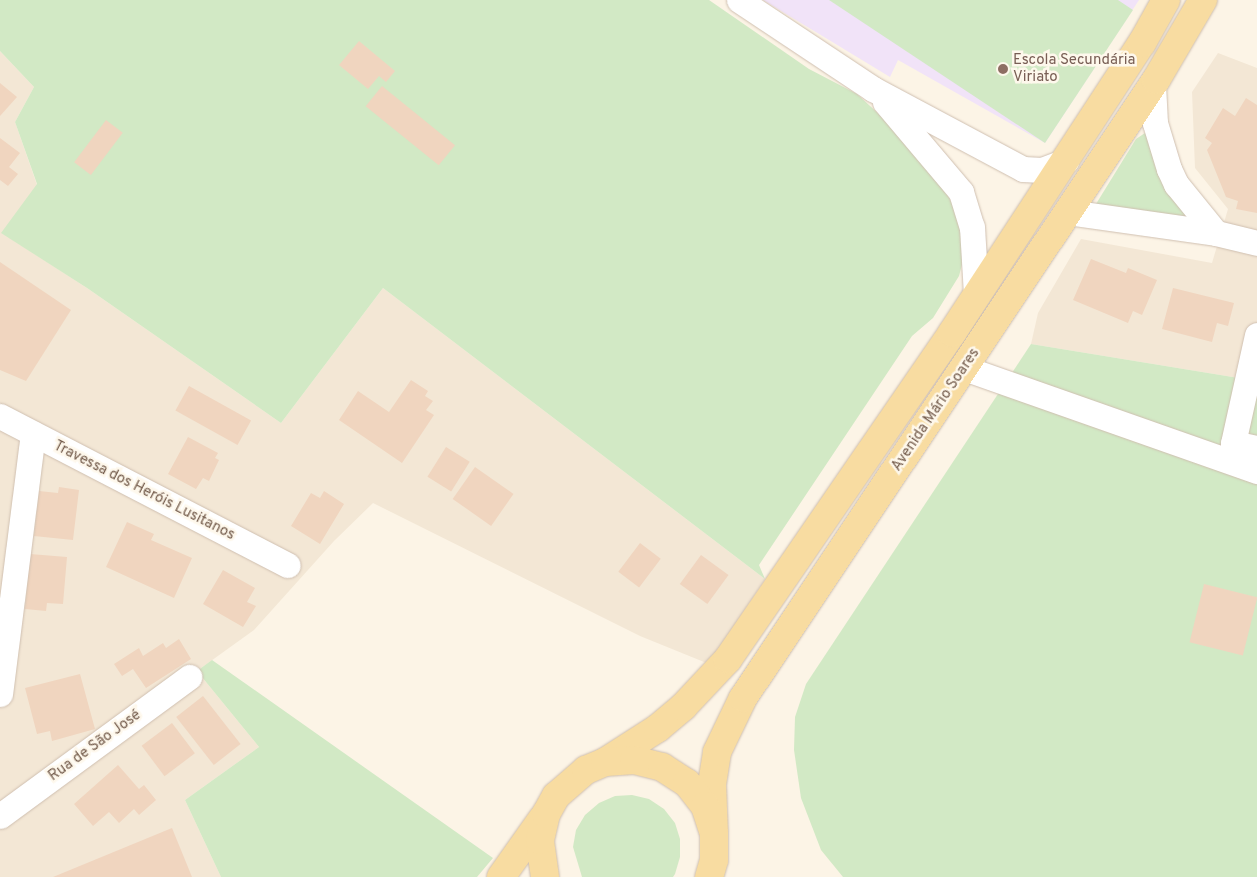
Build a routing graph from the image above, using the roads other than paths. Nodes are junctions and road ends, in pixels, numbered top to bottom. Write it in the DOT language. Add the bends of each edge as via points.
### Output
graph roads {
  1 [pos="739,0"];
  2 [pos="1166,0"];
  3 [pos="1203,0"];
  4 [pos="1153,84"];
  5 [pos="874,89"];
  6 [pos="1066,161"];
  7 [pos="1068,212"];
  8 [pos="1216,233"];
  9 [pos="1257,243"];
  10 [pos="976,294"];
  11 [pos="1257,335"];
  12 [pos="964,368"];
  13 [pos="0,416"];
  14 [pos="33,434"];
  15 [pos="1257,448"];
  16 [pos="1257,471"];
  17 [pos="288,565"];
  18 [pos="190,677"];
  19 [pos="0,694"];
  20 [pos="605,762"];
  21 [pos="546,814"];
  22 [pos="0,816"];
  23 [pos="714,834"];
  24 [pos="501,877"];
  25 [pos="545,877"];
  26 [pos="709,877"];
  1 -- 5 [label="street"];
  2 -- 6 [label="main road, Avenida Mário Soares"];
  3 -- 4 [label="main road, Avenida Mário Soares"];
  4 -- 7 [label="main road, Avenida Mário Soares"];
  4 -- 8 [label="street" via="1155,123 1169,169 1176,184"];
  5 -- 6 [label="street" via="1023,169 1042,170"];
  5 -- 10 [label="street" via="961,192 972,227"];
  6 -- 10 [label="main road, Avenida Mário Soares"];
  7 -- 8 [label="street"];
  7 -- 12 [label="main road, Avenida Mário Soares"];
  8 -- 9 [label="street"];
  10 -- 20 [label="main road, Avenida Mário Soares" via="728,659 683,708"];
  11 -- 15 [label="street" via="1233,442"];
  12 -- 16 [label="street"];
  12 -- 23 [label="main road, Avenida Mário Soares" via="749,688 727,726 717,752 712,784"];
  13 -- 14 [label="street, Travessa dos Heróis Lusitanos"];
  14 -- 17 [label="street, Travessa dos Heróis Lusitanos"];
  14 -- 19 [label="street"];
  18 -- 22 [label="street, Rua de São José"];
  20 -- 21 [label="main road, Avenida Mário Soares" via="570,781"];
  20 -- 23 [label="main road" via="634,760 662,767 687,783 705,806"];
  21 -- 24 [label="main road, Avenida Mário Soares"];
  21 -- 25 [label="main road" via="540,840"];
  23 -- 26 [label="main road, Avenida Mário Soares" via="714,860"];
}
